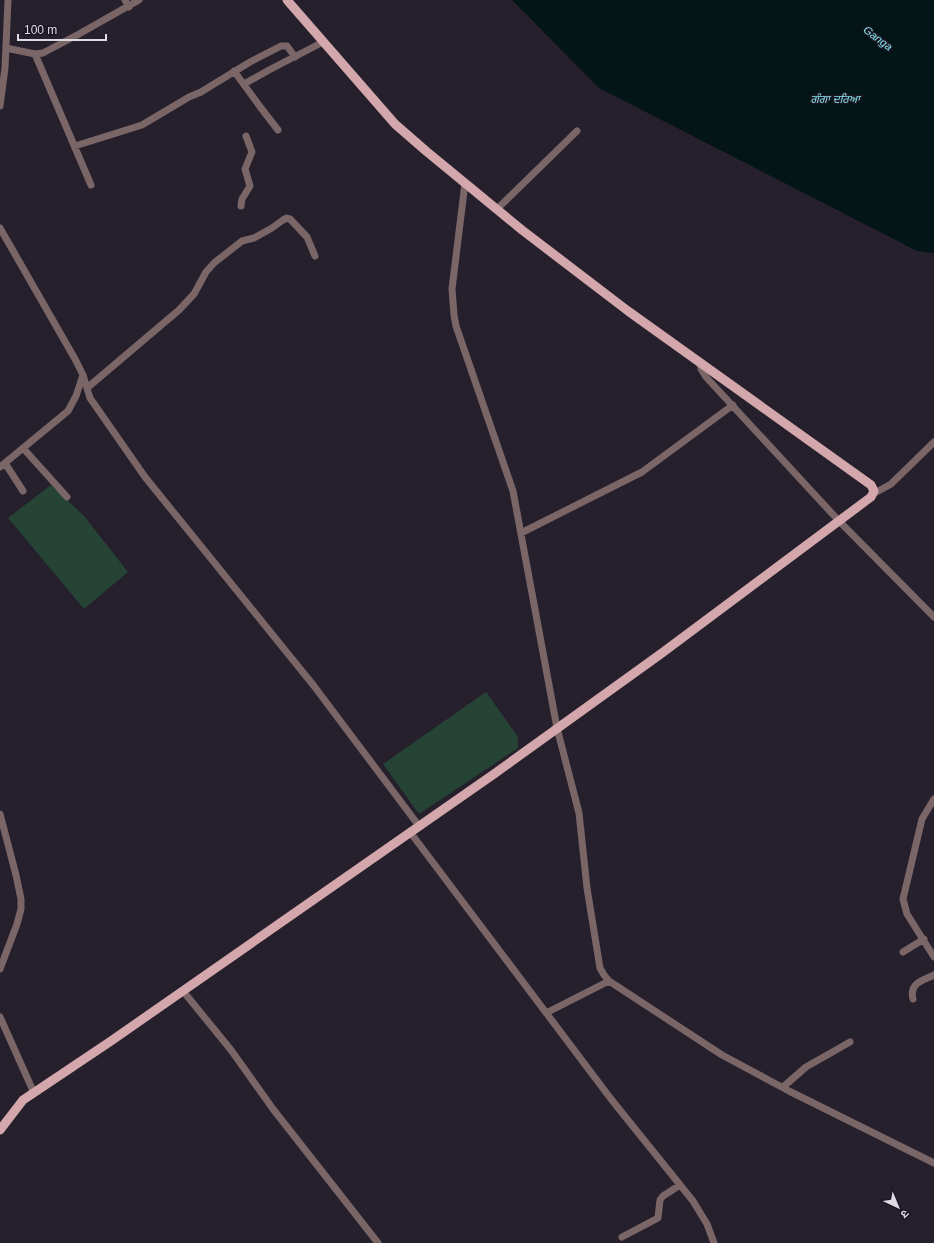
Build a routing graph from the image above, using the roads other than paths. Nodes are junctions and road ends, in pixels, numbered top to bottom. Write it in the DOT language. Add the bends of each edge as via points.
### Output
graph roads {
  1 [pos="8,0"];
  2 [pos="125,0"];
  3 [pos="139,0"];
  4 [pos="287,0"];
  5 [pos="129,7"];
  6 [pos="323,42"];
  7 [pos="6,48"];
  8 [pos="35,54"];
  9 [pos="295,57"];
  10 [pos="234,71"];
  11 [pos="244,84"];
  12 [pos="0,106"];
  13 [pos="278,130"];
  14 [pos="577,131"];
  15 [pos="246,136"];
  16 [pos="75,146"];
  17 [pos="465,183"];
  18 [pos="92,185"];
  19 [pos="241,206"];
  20 [pos="496,209"];
  21 [pos="0,228"];
  22 [pos="315,256"];
  23 [pos="700,362"];
  24 [pos="83,375"];
  25 [pos="87,388"];
  26 [pos="733,405"];
  27 [pos="934,442"];
  28 [pos="23,448"];
  29 [pos="2,465"];
  30 [pos="23,491"];
  31 [pos="873,494"];
  32 [pos="67,496"];
  33 [pos="839,521"];
  34 [pos="521,533"];
  35 [pos="934,617"];
  36 [pos="557,728"];
  37 [pos="934,799"];
  38 [pos="0,814"];
  39 [pos="419,826"];
  40 [pos="410,832"];
  41 [pos="924,938"];
  42 [pos="903,952"];
  43 [pos="934,957"];
  44 [pos="0,969"];
  45 [pos="934,975"];
  46 [pos="609,981"];
  47 [pos="183,991"];
  48 [pos="913,1000"];
  49 [pos="546,1013"];
  50 [pos="0,1017"];
  51 [pos="850,1042"];
  52 [pos="783,1087"];
  53 [pos="34,1093"];
  54 [pos="0,1130"];
  55 [pos="934,1163"];
  56 [pos="680,1185"];
  57 [pos="622,1237"];
  58 [pos="378,1243"];
  59 [pos="714,1243"];
  1 -- 7 [label="street"];
  2 -- 5 [label="street"];
  3 -- 5 [label="street"];
  4 -- 6 [label="main road"];
  5 -- 8 [label="street" via="58,46"];
  6 -- 9 [label="street"];
  6 -- 17 [label="main road" via="395,124"];
  7 -- 8 [label="street"];
  7 -- 12 [label="street"];
  8 -- 16 [label="street"];
  9 -- 10 [label="street" via="284,45"];
  9 -- 11 [label="street"];
  10 -- 11 [label="street"];
  10 -- 16 [label="street" via="142,125"];
  11 -- 13 [label="street"];
  14 -- 20 [label="street"];
  15 -- 19 [label="street" via="252,152 245,169 250,186"];
  16 -- 18 [label="street"];
  17 -- 20 [label="main road"];
  17 -- 34 [label="street" via="452,289 454,315 513,491"];
  20 -- 23 [label="main road" via="628,311"];
  21 -- 24 [label="street"];
  22 -- 25 [label="street" via="309,240 294,221 287,218 254,238 242,241 214,263 190,298"];
  23 -- 26 [label="street" via="704,374"];
  23 -- 31 [label="main road" via="871,485 874,489"];
  24 -- 25 [label="street"];
  24 -- 28 [label="street" via="68,411"];
  25 -- 39 [label="street" via="90,398 145,477 314,686"];
  26 -- 33 [label="street"];
  26 -- 34 [label="street" via="642,472"];
  27 -- 31 [label="street" via="891,484"];
  28 -- 29 [label="street"];
  28 -- 32 [label="street"];
  29 -- 30 [label="street"];
  31 -- 33 [label="main road"];
  33 -- 35 [label="street"];
  33 -- 36 [label="main road"];
  34 -- 36 [label="street"];
  36 -- 39 [label="main road"];
  36 -- 46 [label="street" via="579,813 587,888 599,961"];
  37 -- 41 [label="street" via="922,819 903,899 908,914"];
  38 -- 44 [label="street" via="21,899 17,924"];
  39 -- 40 [label="main road"];
  40 -- 47 [label="main road"];
  40 -- 49 [label="street"];
  41 -- 42 [label="street"];
  41 -- 43 [label="street"];
  45 -- 48 [label="street" via="914,986"];
  46 -- 49 [label="street"];
  46 -- 52 [label="street" via="722,1055"];
  47 -- 53 [label="main road"];
  47 -- 58 [label="street"];
  49 -- 56 [label="street"];
  50 -- 53 [label="street"];
  51 -- 52 [label="street" via="806,1067"];
  52 -- 55 [label="street"];
  53 -- 54 [label="main road" via="23,1100"];
  56 -- 57 [label="street" via="660,1200 658,1218"];
  56 -- 59 [label="street" via="707,1224"];
}
